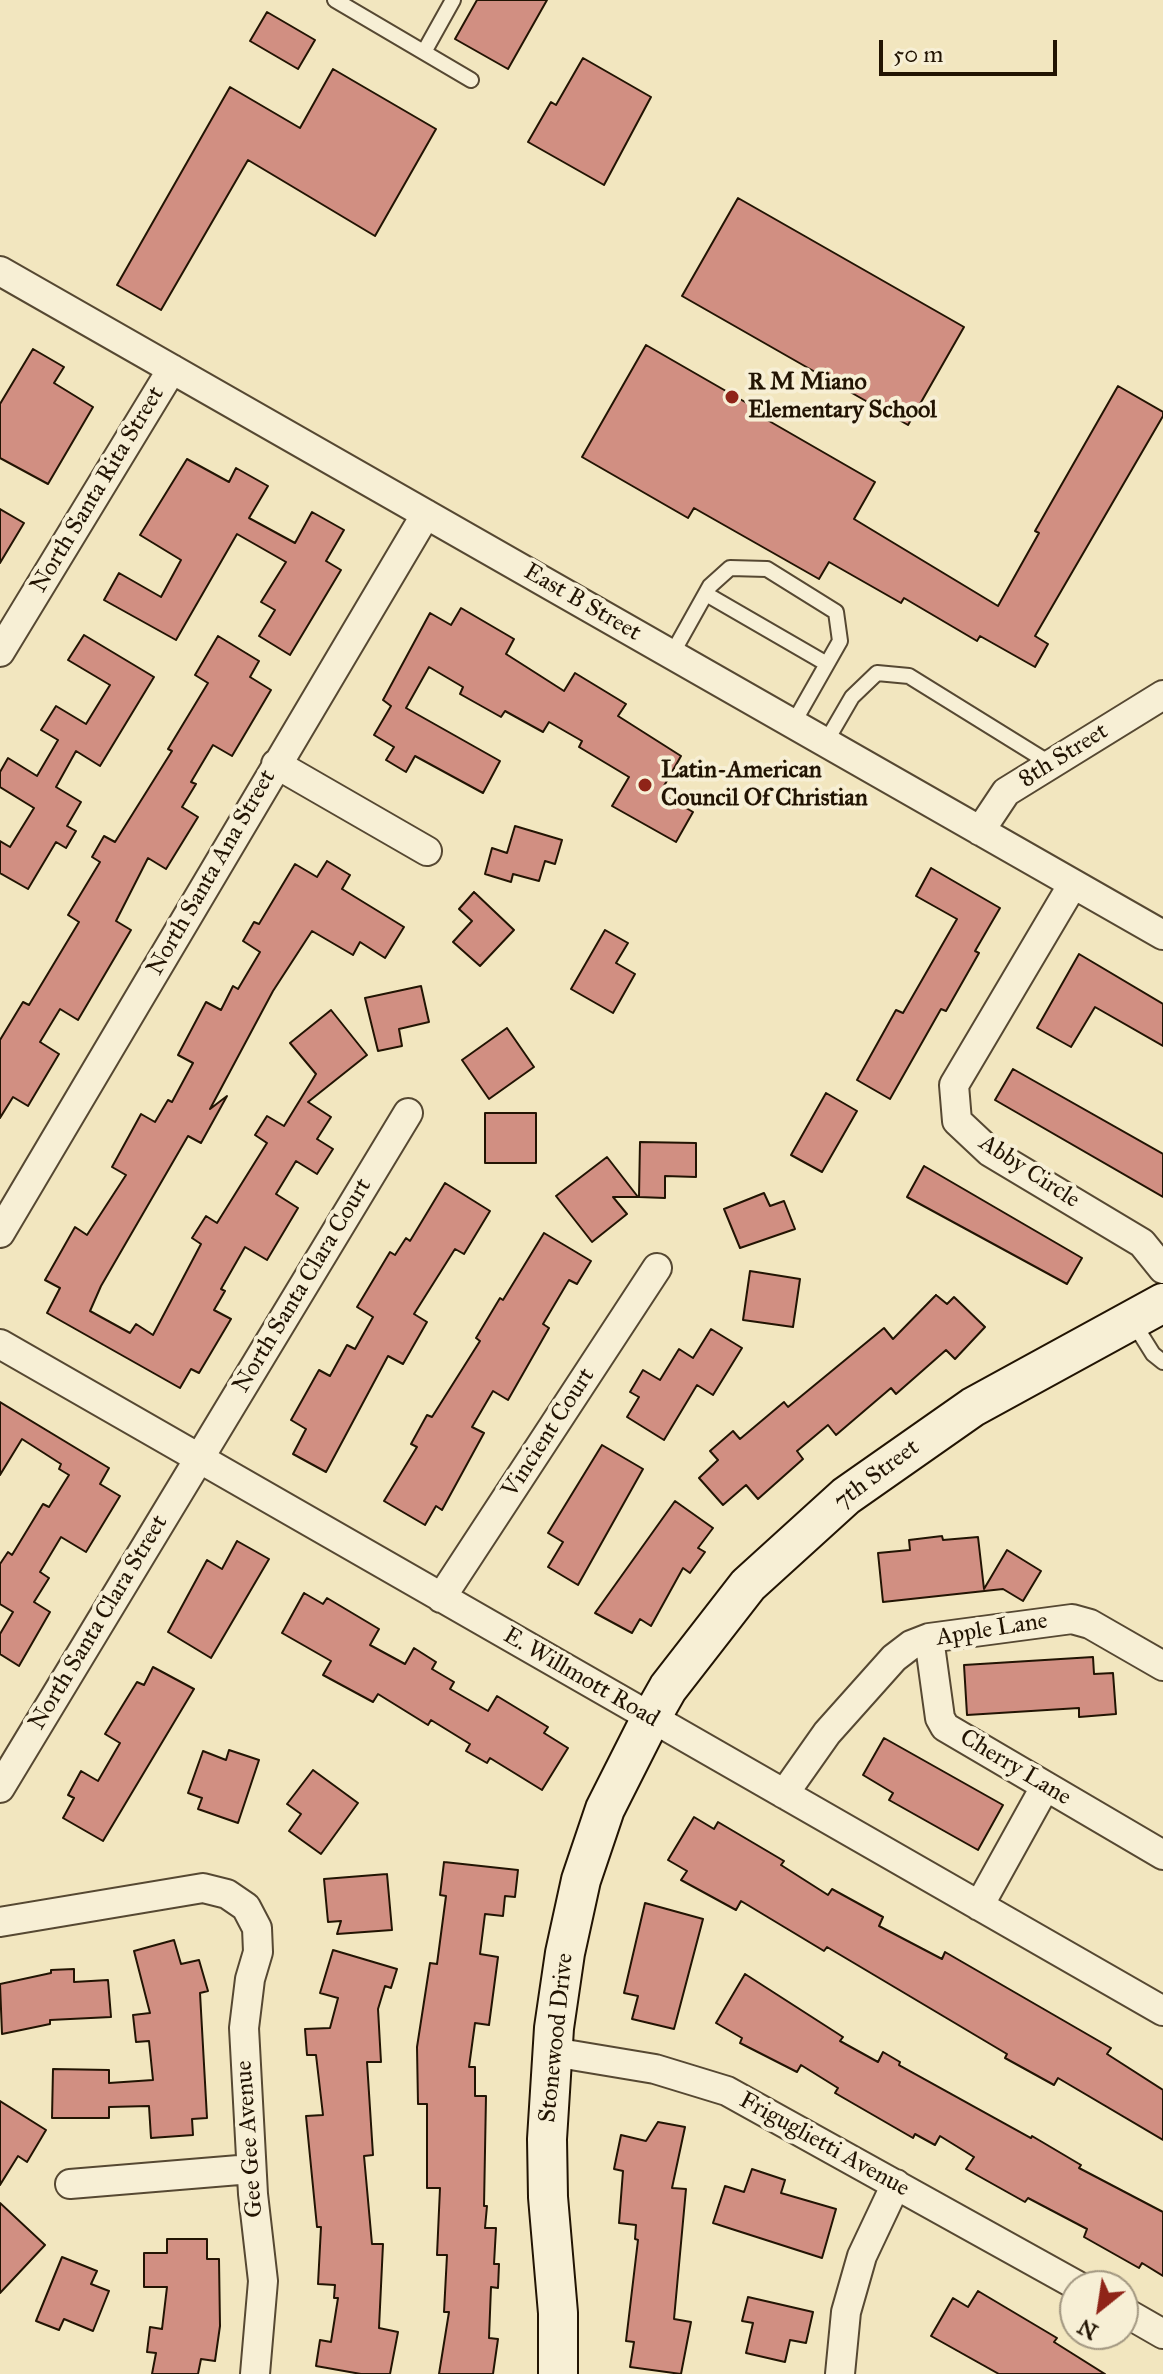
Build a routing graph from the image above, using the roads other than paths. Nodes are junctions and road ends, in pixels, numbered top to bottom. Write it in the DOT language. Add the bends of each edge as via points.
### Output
graph roads {
  1 [pos="335,0"];
  2 [pos="453,0"];
  3 [pos="424,52"];
  4 [pos="471,80"];
  5 [pos="0,271"];
  6 [pos="172,369"];
  7 [pos="426,514"];
  8 [pos="706,594"];
  9 [pos="0,652"];
  10 [pos="672,654"];
  11 [pos="827,664"];
  12 [pos="1163,695"];
  13 [pos="794,722"];
  14 [pos="827,740"];
  15 [pos="276,764"];
  16 [pos="1051,764"];
  17 [pos="980,831"];
  18 [pos="427,851"];
  19 [pos="1073,884"];
  20 [pos="1163,935"];
  21 [pos="408,1113"];
  22 [pos="0,1233"];
  23 [pos="657,1268"];
  24 [pos="1163,1269"];
  25 [pos="1148,1312"];
  26 [pos="0,1344"];
  27 [pos="1163,1362"];
  28 [pos="198,1458"];
  29 [pos="441,1598"];
  30 [pos="929,1638"];
  31 [pos="1163,1666"];
  32 [pos="651,1718"];
  33 [pos="1045,1787"];
  34 [pos="0,1788"];
  35 [pos="784,1794"];
  36 [pos="1163,1855"];
  37 [pos="979,1906"];
  38 [pos="0,1922"];
  39 [pos="1163,2011"];
  40 [pos="553,2052"];
  41 [pos="251,2169"];
  42 [pos="70,2184"];
  43 [pos="896,2184"];
  44 [pos="1059,2275"];
  45 [pos="1139,2320"];
  46 [pos="1163,2334"];
  47 [pos="255,2374"];
  48 [pos="558,2374"];
  49 [pos="840,2374"];
  1 -- 3 [label="lane"];
  2 -- 3 [label="lane"];
  3 -- 4 [label="lane"];
  5 -- 6 [label="street, East B Street"];
  6 -- 7 [label="street, East B Street"];
  6 -- 9 [label="street, North Santa Rita Street"];
  7 -- 10 [label="street, East B Street"];
  7 -- 15 [label="street, North Santa Ana Street"];
  8 -- 10 [label="lane"];
  8 -- 11 [label="lane"];
  8 -- 11 [label="lane" via="730,568 767,569 836,612 840,641"];
  10 -- 13 [label="street, East B Street"];
  11 -- 13 [label="lane"];
  12 -- 16 [label="street, 8th Street"];
  13 -- 14 [label="street, East B Street"];
  14 -- 16 [label="lane" via="852,697 877,673 909,676"];
  14 -- 17 [label="street, East B Street"];
  15 -- 18 [label="street"];
  15 -- 22 [label="street, North Santa Ana Street"];
  16 -- 17 [label="street, 8th Street" via="1006,792"];
  17 -- 19 [label="street, East B Street"];
  19 -- 20 [label="street, East B Street"];
  19 -- 24 [label="street, Abby Circle" via="954,1085 957,1121 990,1152 1142,1243"];
  21 -- 28 [label="street, North Santa Clara Court"];
  23 -- 29 [label="street, Vincient Court"];
  25 -- 27 [label="lane" via="1153,1354"];
  25 -- 32 [label="street, 7th Street" via="973,1407 834,1506 748,1585 686,1662"];
  26 -- 28 [label="street, E. Willmott Road"];
  28 -- 29 [label="street, E. Willmott Road"];
  28 -- 34 [label="street, North Santa Clara Street"];
  29 -- 32 [label="street, E. Willmott Road"];
  30 -- 31 [label="street, Apple Lane" via="1072,1619"];
  30 -- 33 [label="street, Cherry Lane" via="945,1727"];
  30 -- 35 [label="street, Apple Lane" via="894,1658 827,1733"];
  32 -- 35 [label="street, E. Willmott Road"];
  32 -- 40 [label="street, Stonewood Drive" via="605,1809 581,1880 565,1953"];
  33 -- 36 [label="street, Cherry Lane"];
  33 -- 37 [label="street"];
  35 -- 37 [label="street, E. Willmott Road"];
  37 -- 39 [label="street, E. Willmott Road"];
  38 -- 41 [label="street, Gee Gee Avenue" via="203,1888 227,1894 246,1907 257,1928 258,1952 244,2028"];
  40 -- 43 [label="street, Friguglietti Avenue" via="655,2069 727,2091"];
  40 -- 48 [label="street, Stonewood Drive" via="548,2197"];
  41 -- 42 [label="street"];
  41 -- 47 [label="street, Gee Gee Avenue" via="263,2281"];
  43 -- 44 [label="street, Friguglietti Avenue"];
  43 -- 49 [label="street" via="862,2256 846,2312"];
  45 -- 46 [label="street"];
}
